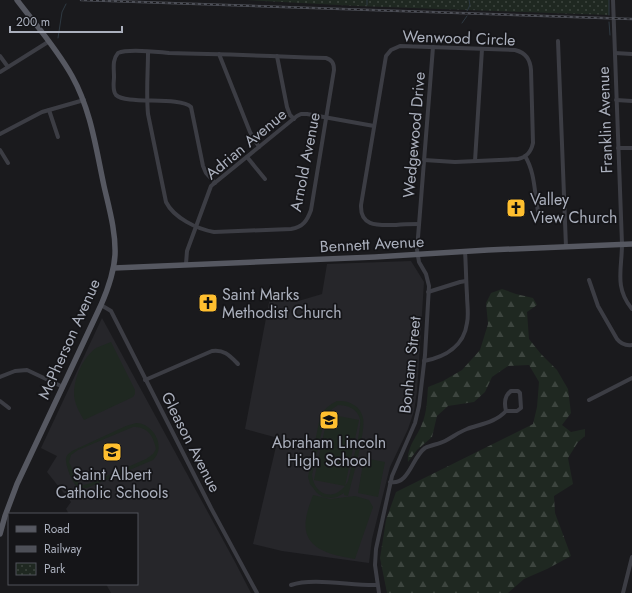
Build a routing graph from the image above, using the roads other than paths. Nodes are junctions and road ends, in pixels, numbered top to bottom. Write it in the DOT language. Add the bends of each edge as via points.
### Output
graph roads {
  1 [pos="17,0"];
  2 [pos="613,0"];
  3 [pos="558,41"];
  4 [pos="48,42"];
  5 [pos="433,47"];
  6 [pos="482,49"];
  7 [pos="148,52"];
  8 [pos="615,53"];
  9 [pos="219,54"];
  10 [pos="632,54"];
  11 [pos="0,56"];
  12 [pos="277,56"];
  13 [pos="8,67"];
  14 [pos="0,72"];
  15 [pos="84,100"];
  16 [pos="148,100"];
  17 [pos="616,100"];
  18 [pos="632,101"];
  19 [pos="49,110"];
  20 [pos="326,117"];
  21 [pos="294,119"];
  22 [pos="374,126"];
  23 [pos="0,134"];
  24 [pos="58,136"];
  25 [pos="260,146"];
  26 [pos="618,148"];
  27 [pos="632,148"];
  28 [pos="0,150"];
  29 [pos="525,156"];
  30 [pos="247,157"];
  31 [pos="424,160"];
  32 [pos="475,161"];
  33 [pos="8,163"];
  34 [pos="265,179"];
  35 [pos="214,183"];
  36 [pos="538,216"];
  37 [pos="419,224"];
  38 [pos="196,225"];
  39 [pos="622,244"];
  40 [pos="632,244"];
  41 [pos="566,247"];
  42 [pos="465,251"];
  43 [pos="417,255"];
  44 [pos="186,264"];
  45 [pos="114,268"];
  46 [pos="589,280"];
  47 [pos="466,281"];
  48 [pos="428,292"];
  49 [pos="101,305"];
  50 [pos="632,308"];
  51 [pos="632,345"];
  52 [pos="424,361"];
  53 [pos="238,364"];
  54 [pos="0,377"];
  55 [pos="632,378"];
  56 [pos="146,380"];
  57 [pos="63,387"];
  58 [pos="589,400"];
  59 [pos="0,401"];
  60 [pos="9,408"];
  61 [pos="506,411"];
  62 [pos="390,482"];
  63 [pos="0,534"];
  64 [pos="632,557"];
  65 [pos="291,585"];
  66 [pos="377,585"];
  67 [pos="256,593"];
  68 [pos="379,593"];
  69 [pos="622,593"];
  1 -- 4 [label="main road, McPherson Avenue"];
  2 -- 8 [label="street, Franklin Avenue"];
  3 -- 41 [label="street"];
  4 -- 13 [label="street"];
  4 -- 15 [label="main road, McPherson Avenue" via="67,67"];
  5 -- 6 [label="street, Wenwood Circle"];
  5 -- 22 [label="street, Wenwood Circle" via="400,46 389,52 385,60"];
  5 -- 31 [label="street, Wedgewood Drive"];
  6 -- 29 [label="street, Wenwood Circle" via="515,50 525,54 529,60 533,143 530,152"];
  6 -- 32 [label="street"];
  7 -- 9 [label="street, Arnold Avenue"];
  7 -- 16 [label="street, Arnold Avenue"];
  7 -- 16 [label="street" via="118,53 114,58 114,91 122,98"];
  8 -- 10 [label="street"];
  8 -- 17 [label="street, Franklin Avenue"];
  9 -- 12 [label="street, Arnold Avenue"];
  9 -- 25 [label="street" via="250,132"];
  11 -- 13 [label="street"];
  12 -- 20 [label="street, Arnold Avenue" via="326,58 332,61 334,70"];
  12 -- 21 [label="street" via="287,107"];
  13 -- 14 [label="street"];
  15 -- 19 [label="street"];
  15 -- 45 [label="main road, McPherson Avenue" via="90,118 112,228"];
  16 -- 35 [label="street" via="186,103 191,107 203,166"];
  16 -- 38 [label="street, Arnold Avenue" via="149,121 166,202 174,212"];
  17 -- 18 [label="street"];
  17 -- 26 [label="street, Franklin Avenue"];
  19 -- 23 [label="street"];
  19 -- 24 [label="street"];
  20 -- 21 [label="street, Adrian Avenue" via="301,114"];
  20 -- 22 [label="street, Adrian Avenue"];
  20 -- 38 [label="street, Arnold Avenue" via="311,210 304,224 292,229 214,232"];
  21 -- 25 [label="street, Adrian Avenue"];
  22 -- 37 [label="street, Wenwood Circle" via="361,205 363,217 374,225"];
  25 -- 30 [label="street, Adrian Avenue"];
  26 -- 27 [label="street"];
  26 -- 39 [label="street, Franklin Avenue"];
  28 -- 33 [label="street"];
  29 -- 32 [label="street" via="518,159"];
  29 -- 36 [label="street" via="532,172"];
  30 -- 34 [label="street"];
  30 -- 35 [label="street, Adrian Avenue"];
  31 -- 32 [label="street"];
  31 -- 37 [label="street, Wedgewood Drive"];
  35 -- 38 [label="street, Adrian Avenue" via="208,191"];
  37 -- 43 [label="street, Wedgewood Drive"];
  38 -- 44 [label="street, Adrian Avenue" via="187,250"];
  39 -- 40 [label="main road, Bennett Avenue"];
  39 -- 41 [label="main road, Bennett Avenue"];
  39 -- 50 [label="street, Franklin Avenue" via="620,285 623,296"];
  41 -- 42 [label="main road, Bennett Avenue"];
  42 -- 43 [label="main road, Bennett Avenue"];
  42 -- 47 [label="street"];
  43 -- 44 [label="main road, Bennett Avenue"];
  43 -- 48 [label="street, Bonham Street" via="428,280"];
  44 -- 45 [label="main road, Bennett Avenue"];
  45 -- 49 [label="main road, McPherson Avenue"];
  46 -- 51 [label="street" via="598,306 617,339 621,344"];
  47 -- 48 [label="street"];
  47 -- 52 [label="street" via="468,322 464,334 450,351 436,359"];
  48 -- 52 [label="street, Bonham Street"];
  49 -- 56 [label="street, Gleason Avenue" via="111,311"];
  49 -- 57 [label="main road, McPherson Avenue"];
  52 -- 62 [label="street, Bonham Street" via="415,423"];
  53 -- 56 [label="street" via="222,351 212,351"];
  54 -- 57 [label="street" via="15,370 27,370"];
  55 -- 58 [label="street"];
  56 -- 67 [label="street, Gleason Avenue"];
  57 -- 63 [label="main road, McPherson Avenue" via="17,484"];
  59 -- 60 [label="street"];
  61 -- 61 [label="street" via="505,398 511,391 518,391 520,409"];
  61 -- 62 [label="street" via="499,418 466,429 426,448 417,456 400,482"];
  62 -- 66 [label="street, Bonham Street" via="376,549"];
  64 -- 69 [label="street"];
  65 -- 66 [label="street" via="310,582"];
  66 -- 68 [label="street, Bonham Street"];
}
